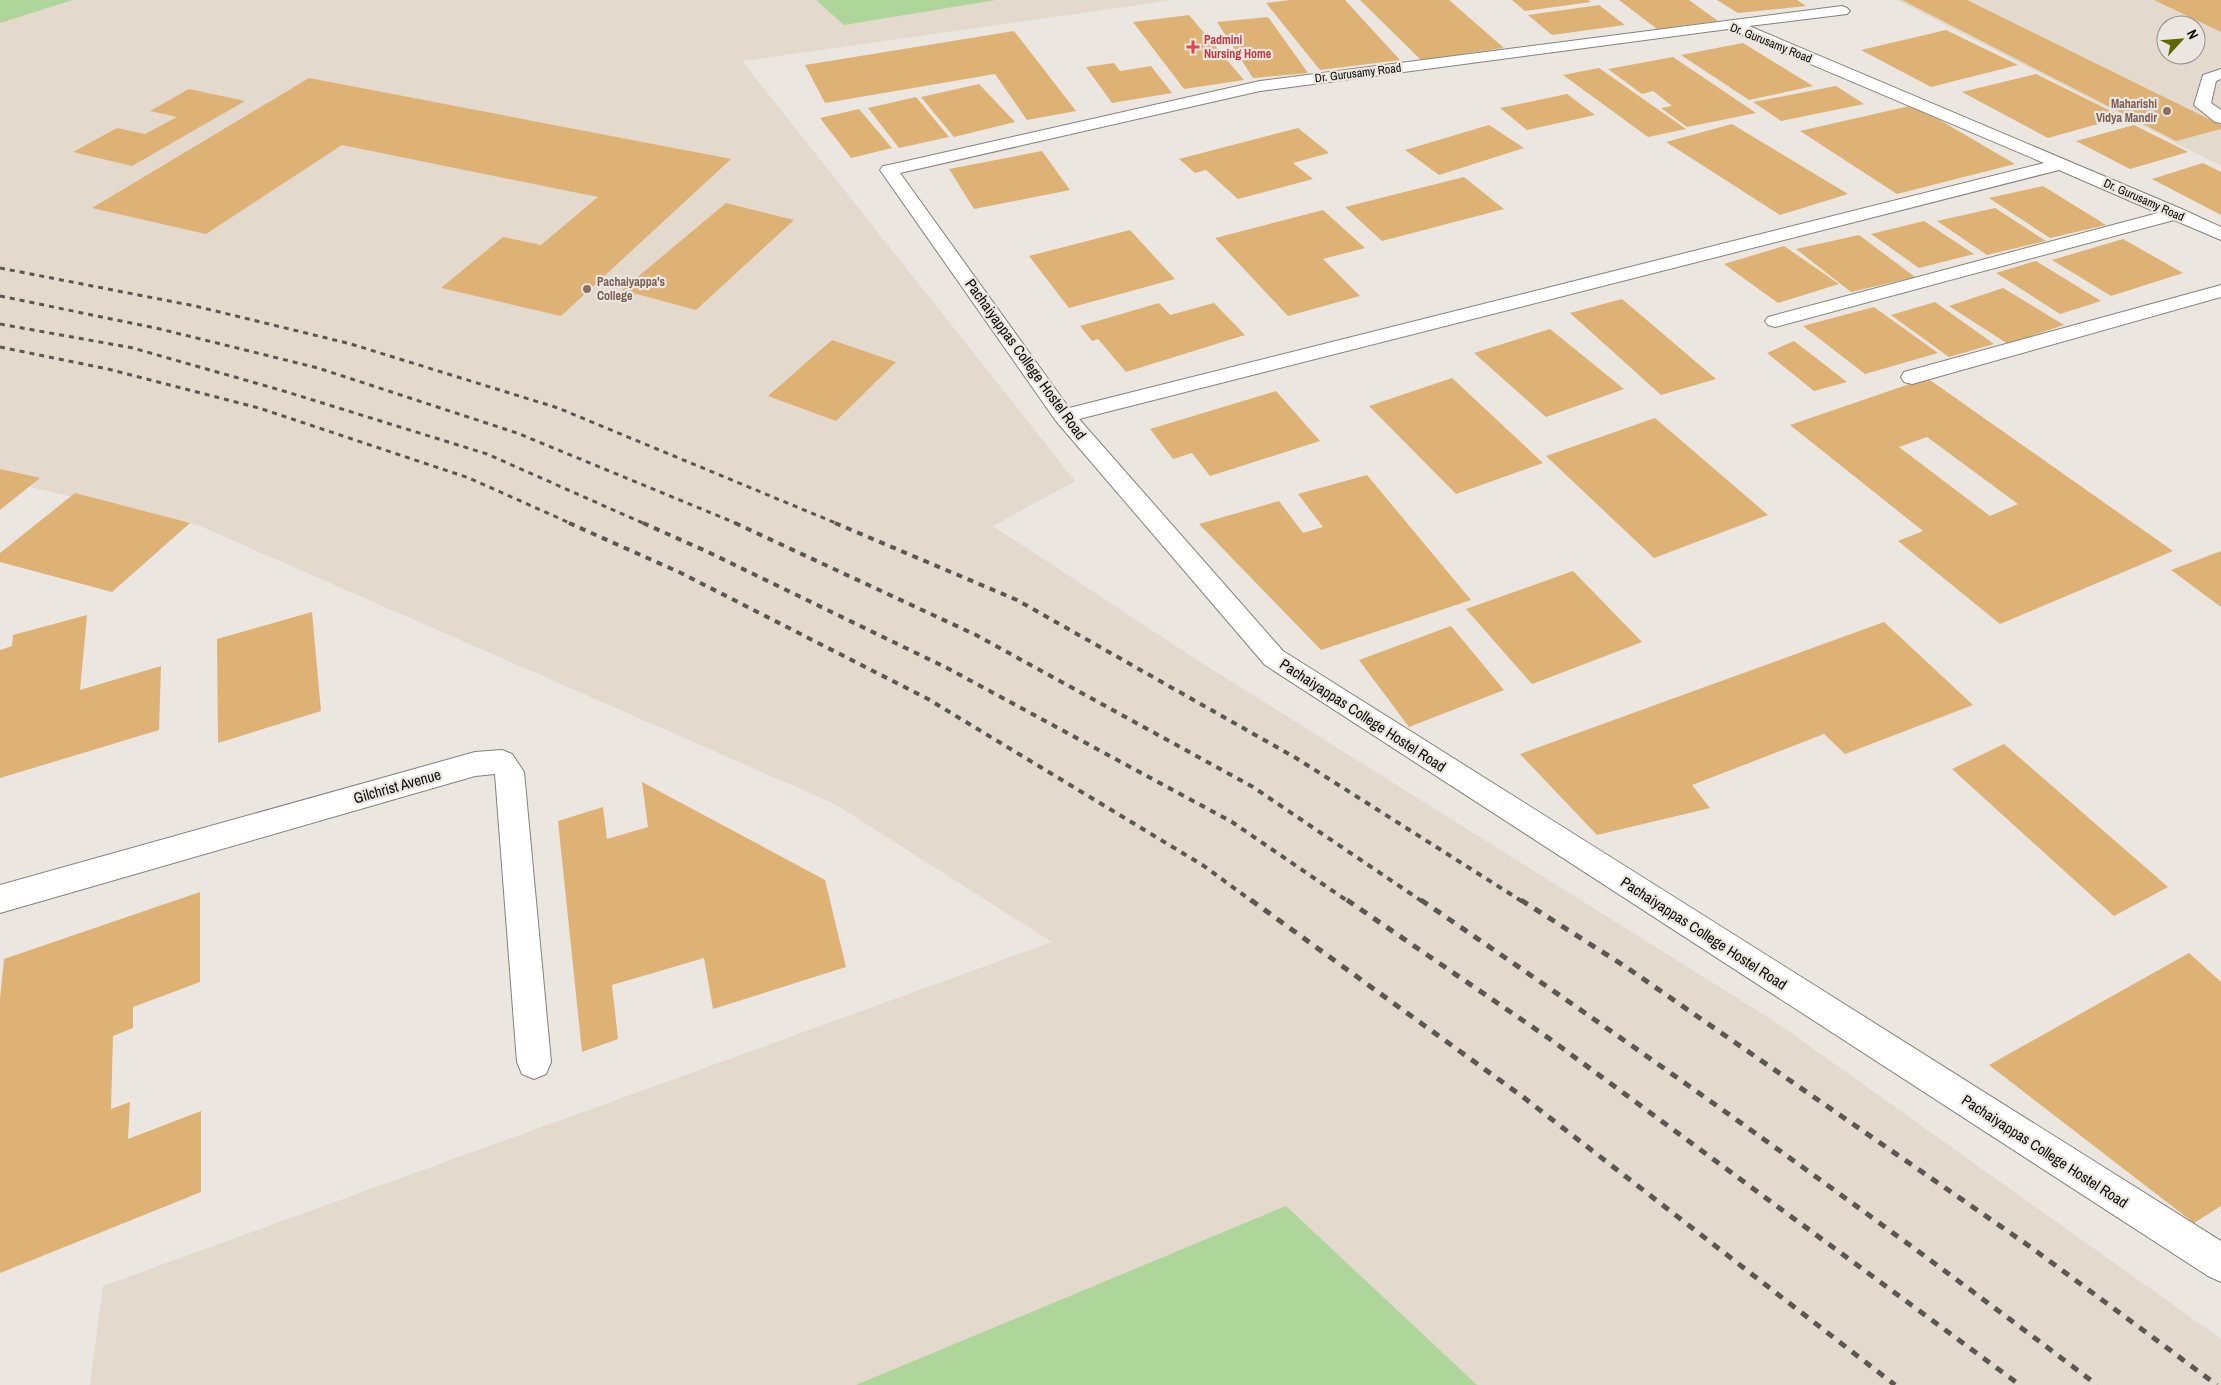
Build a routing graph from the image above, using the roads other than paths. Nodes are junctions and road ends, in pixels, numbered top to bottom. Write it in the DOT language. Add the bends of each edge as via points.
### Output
graph roads {
  1 [pos="1842,11"];
  2 [pos="1730,24"];
  3 [pos="2221,74"];
  4 [pos="1260,86"];
  5 [pos="2221,118"];
  6 [pos="2062,164"];
  7 [pos="2177,214"];
  8 [pos="2221,234"];
  9 [pos="2221,292"];
  10 [pos="1775,322"];
  11 [pos="1912,377"];
  12 [pos="1064,416"];
  13 [pos="0,900"];
  14 [pos="534,1062"];
  15 [pos="2221,1263"];
  1 -- 2 [label="street"];
  2 -- 4 [label="street, Dr. Gurusamy Road"];
  2 -- 6 [label="street, Dr. Gurusamy Road"];
  3 -- 5 [label="street" via="2209,78 2202,105"];
  4 -- 12 [label="street, Pachaiyappas College Hostel Road" via="889,170"];
  6 -- 7 [label="street, Dr. Gurusamy Road"];
  6 -- 12 [label="street"];
  7 -- 8 [label="street, Dr. Gurusamy Road"];
  7 -- 10 [label="street"];
  9 -- 11 [label="street"];
  12 -- 15 [label="street, Pachaiyappas College Hostel Road" via="1274,658"];
  13 -- 14 [label="street, Gilchrist Avenue" via="475,764 502,762 510,772"];
}
